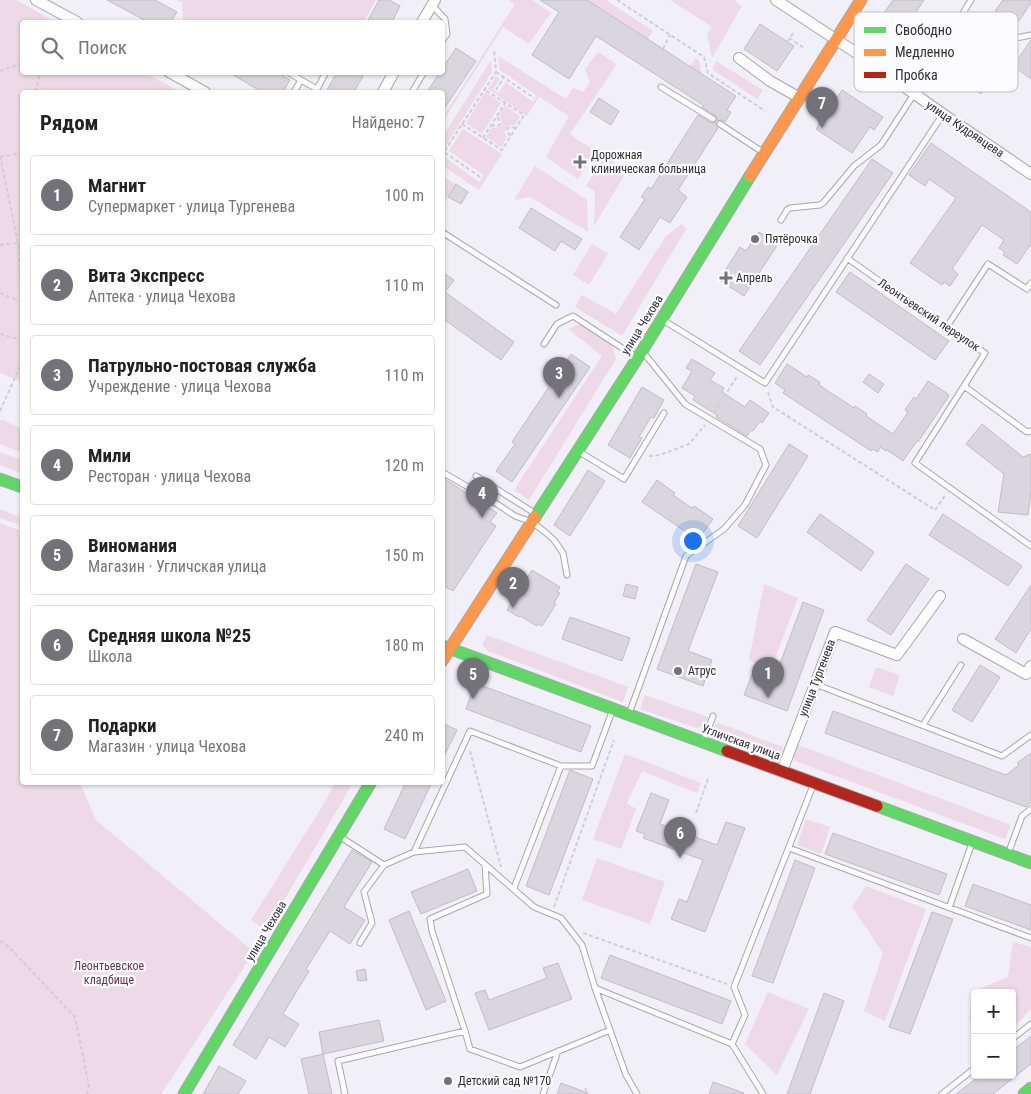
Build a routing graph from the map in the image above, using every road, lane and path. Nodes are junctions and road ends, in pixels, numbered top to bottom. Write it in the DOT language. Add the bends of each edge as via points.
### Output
graph roads {
  1 [pos="36,0"];
  2 [pos="617,0"];
  3 [pos="861,0"];
  4 [pos="971,0"];
  5 [pos="780,1"];
  6 [pos="434,3"];
  7 [pos="964,12"];
  8 [pos="73,20"];
  9 [pos="423,20"];
  10 [pos="794,32"];
  11 [pos="670,35"];
  12 [pos="1031,35"];
  13 [pos="445,37"];
  14 [pos="790,38"];
  15 [pos="1018,38"];
  16 [pos="837,40"];
  17 [pos="787,42"];
  18 [pos="494,48"];
  19 [pos="663,48"];
  20 [pos="804,48"];
  21 [pos="854,52"];
  22 [pos="739,58"];
  23 [pos="20,64"];
  24 [pos="0,71"];
  25 [pos="496,72"];
  26 [pos="39,75"];
  27 [pos="174,75"];
  28 [pos="293,75"];
  29 [pos="324,75"];
  30 [pos="392,75"];
  31 [pos="422,75"];
  32 [pos="504,77"];
  33 [pos="301,80"];
  34 [pos="661,87"];
  35 [pos="36,90"];
  36 [pos="201,90"];
  37 [pos="295,90"];
  38 [pos="384,90"];
  39 [pos="413,90"];
  40 [pos="485,90"];
  41 [pos="496,90"];
  42 [pos="911,92"];
  43 [pos="914,94"];
  44 [pos="534,98"];
  45 [pos="800,98"];
  46 [pos="505,103"];
  47 [pos="765,111"];
  48 [pos="943,114"];
  49 [pos="496,116"];
  50 [pos="713,119"];
  51 [pos="462,124"];
  52 [pos="491,124"];
  53 [pos="720,124"];
  54 [pos="516,128"];
  55 [pos="510,137"];
  56 [pos="482,138"];
  57 [pos="445,150"];
  58 [pos="20,153"];
  59 [pos="445,153"];
  60 [pos="764,153"];
  61 [pos="0,156"];
  62 [pos="1031,174"];
  63 [pos="480,176"];
  64 [pos="781,220"];
  65 [pos="445,234"];
  66 [pos="18,243"];
  67 [pos="0,245"];
  68 [pos="847,258"];
  69 [pos="20,272"];
  70 [pos="1031,283"];
  71 [pos="0,293"];
  72 [pos="20,300"];
  73 [pos="556,305"];
  74 [pos="662,320"];
  75 [pos="946,328"];
  76 [pos="0,334"];
  77 [pos="20,339"];
  78 [pos="544,344"];
  79 [pos="640,355"];
  80 [pos="20,366"];
  81 [pos="742,368"];
  82 [pos="765,383"];
  83 [pos="964,386"];
  84 [pos="724,397"];
  85 [pos="0,411"];
  86 [pos="664,413"];
  87 [pos="710,419"];
  88 [pos="1031,431"];
  89 [pos="578,451"];
  90 [pos="637,456"];
  91 [pos="445,474"];
  92 [pos="476,476"];
  93 [pos="0,479"];
  94 [pos="20,487"];
  95 [pos="950,488"];
  96 [pos="534,518"];
  97 [pos="1031,546"];
  98 [pos="567,575"];
  99 [pos="940,596"];
  100 [pos="963,639"];
  101 [pos="446,648"];
  102 [pos="961,665"];
  103 [pos="1031,666"];
  104 [pos="815,684"];
  105 [pos="613,709"];
  106 [pos="629,715"];
  107 [pos="712,716"];
  108 [pos="923,726"];
  109 [pos="1031,735"];
  110 [pos="466,739"];
  111 [pos="614,740"];
  112 [pos="703,742"];
  113 [pos="561,766"];
  114 [pos="782,771"];
  115 [pos="709,776"];
  116 [pos="814,783"];
  117 [pos="369,785"];
  118 [pos="445,785"];
  119 [pos="445,785"];
  120 [pos="1031,810"];
  121 [pos="696,813"];
  122 [pos="340,836"];
  123 [pos="972,842"];
  124 [pos="789,848"];
  125 [pos="414,852"];
  126 [pos="1007,854"];
  127 [pos="1031,863"];
  128 [pos="384,865"];
  129 [pos="485,865"];
  130 [pos="505,882"];
  131 [pos="514,888"];
  132 [pos="949,908"];
  133 [pos="552,914"];
  134 [pos="568,927"];
  135 [pos="1031,938"];
  136 [pos="0,941"];
  137 [pos="360,942"];
  138 [pos="734,987"];
  139 [pos="595,988"];
  140 [pos="1031,1024"];
  141 [pos="610,1030"];
  142 [pos="465,1031"];
  143 [pos="1016,1036"];
  144 [pos="732,1044"];
  145 [pos="558,1051"];
  146 [pos="971,1071"];
  147 [pos="585,1088"];
  148 [pos="1031,1088"];
  149 [pos="88,1094"];
  150 [pos="184,1094"];
  151 [pos="345,1094"];
  152 [pos="543,1094"];
  153 [pos="588,1094"];
  154 [pos="637,1094"];
  155 [pos="763,1094"];
  156 [pos="942,1094"];
  157 [pos="1024,1094"];
  1 -- 8 [label="street"];
  2 -- 11 [label="path"];
  3 -- 16 [label="street, улица Чехова"];
  4 -- 7 [label="lane"];
  5 -- 16 [label="street, улица Кудрявцева"];
  6 -- 9 [label="street"];
  6 -- 13 [label="lane" via="446,19"];
  10 -- 14 [label="path"];
  11 -- 19 [label="path"];
  11 -- 47 [label="path" via="704,57 708,73"];
  12 -- 15 [label="lane"];
  14 -- 17 [label="path"];
  14 -- 20 [label="path"];
  16 -- 21 [label="street, улица Кудрявцева"];
  16 -- 45 [label="street, улица Чехова"];
  18 -- 25 [label="path"];
  22 -- 45 [label="street"];
  23 -- 24 [label="path"];
  25 -- 32 [label="path"];
  25 -- 40 [label="path"];
  26 -- 35 [label="path"];
  27 -- 36 [label="street"];
  28 -- 33 [label="lane"];
  29 -- 33 [label="lane" via="317,89"];
  30 -- 38 [label="street"];
  31 -- 39 [label="lane"];
  32 -- 41 [label="path"];
  32 -- 44 [label="path"];
  33 -- 37 [label="lane"];
  34 -- 50 [label="lane"];
  40 -- 46 [label="path"];
  40 -- 51 [label="path"];
  42 -- 43 [label="street, улица Кудрявцева"];
  43 -- 48 [label="street, улица Кудрявцева"];
  43 -- 64 [label="lane" via="881,145 854,166 824,202 790,208"];
  45 -- 60 [label="street, улица Чехова"];
  46 -- 49 [label="path"];
  46 -- 54 [label="path" via="524,115"];
  48 -- 62 [label="street, улица Кудрявцева"];
  48 -- 68 [label="lane"];
  49 -- 52 [label="path"];
  49 -- 52 [label="path" via="500,123 498,126"];
  51 -- 56 [label="path"];
  51 -- 57 [label="path"];
  52 -- 56 [label="path"];
  53 -- 60 [label="lane"];
  54 -- 55 [label="path"];
  54 -- 55 [label="path" via="508,127"];
  55 -- 56 [label="path" via="502,150"];
  58 -- 61 [label="path"];
  59 -- 63 [label="path"];
  60 -- 74 [label="street, улица Чехова"];
  61 -- 66 [label="path"];
  65 -- 73 [label="lane"];
  66 -- 67 [label="path"];
  66 -- 69 [label="path"];
  68 -- 75 [label="lane, Леонтьевский переулок"];
  68 -- 82 [label="lane"];
  70 -- 75 [label="lane" via="1027,289 988,264"];
  71 -- 72 [label="path"];
  74 -- 79 [label="street, улица Чехова"];
  74 -- 81 [label="lane"];
  75 -- 83 [label="lane, Леонтьевский переулок" via="985,353"];
  76 -- 77 [label="path"];
  78 -- 79 [label="lane" via="557,324 573,316"];
  79 -- 87 [label="lane" via="654,364 685,404"];
  79 -- 89 [label="street, улица Чехова"];
  80 -- 85 [label="path"];
  81 -- 82 [label="lane"];
  81 -- 84 [label="path"];
  82 -- 95 [label="path" via="773,408 935,510"];
  83 -- 88 [label="lane" via="1027,432"];
  83 -- 95 [label="lane, Леонтьевский переулок" via="915,463"];
  86 -- 90 [label="lane"];
  87 -- 90 [label="path" via="689,444 660,455"];
  87 -- 106 [label="lane" via="760,449 766,465 745,505 724,530 686,556"];
  89 -- 90 [label="lane" via="624,479"];
  89 -- 96 [label="street, улица Чехова"];
  91 -- 96 [label="lane" via="514,516"];
  92 -- 96 [label="lane"];
  93 -- 94 [label="street"];
  95 -- 97 [label="lane, Леонтьевский переулок"];
  96 -- 98 [label="lane" via="563,554"];
  96 -- 101 [label="street, улица Чехова"];
  99 -- 104 [label="street, улица Тургенева" via="897,655 835,632"];
  100 -- 103 [label="street" via="1026,674"];
  101 -- 105 [label="street, Угличская улица"];
  102 -- 108 [label="lane"];
  104 -- 108 [label="lane"];
  104 -- 114 [label="street, улица Тургенева"];
  105 -- 106 [label="street, Угличская улица"];
  105 -- 113 [label="lane" via="592,766"];
  106 -- 112 [label="street, Угличская улица"];
  107 -- 112 [label="lane"];
  108 -- 109 [label="lane" via="1002,756"];
  110 -- 113 [label="lane" via="470,731"];
  110 -- 118 [label="lane"];
  110 -- 130 [label="path"];
  111 -- 133 [label="path"];
  112 -- 114 [label="street, Угличская улица"];
  113 -- 131 [label="lane"];
  114 -- 116 [label="street, Угличская улица"];
  115 -- 121 [label="path"];
  116 -- 123 [label="street, Угличская улица"];
  116 -- 124 [label="lane"];
  117 -- 122 [label="street, улица Чехова"];
  119 -- 125 [label="lane"];
  120 -- 126 [label="lane" via="1022,816"];
  122 -- 128 [label="lane"];
  122 -- 150 [label="street, улица Чехова"];
  123 -- 126 [label="street, Угличская улица"];
  123 -- 132 [label="lane"];
  124 -- 132 [label="lane"];
  124 -- 138 [label="lane"];
  125 -- 128 [label="lane"];
  125 -- 129 [label="lane" via="465,847"];
  126 -- 127 [label="street, Угличская улица"];
  128 -- 137 [label="lane" via="364,892 372,923"];
  129 -- 130 [label="lane"];
  129 -- 142 [label="lane" via="487,894 430,919"];
  130 -- 131 [label="lane"];
  131 -- 133 [label="lane" via="534,907"];
  132 -- 135 [label="lane"];
  133 -- 134 [label="lane" via="561,918"];
  134 -- 138 [label="path"];
  134 -- 139 [label="lane" via="582,945"];
  136 -- 149 [label="path" via="75,1017"];
  138 -- 144 [label="lane" via="745,1015"];
  139 -- 141 [label="lane"];
  139 -- 144 [label="lane"];
  140 -- 143 [label="lane"];
  141 -- 145 [label="lane"];
  141 -- 154 [label="lane" via="626,1075"];
  142 -- 145 [label="lane" via="470,1049 520,1067"];
  142 -- 151 [label="lane" via="338,1061"];
  144 -- 155 [label="lane"];
  145 -- 152 [label="lane"];
  146 -- 156 [label="lane"];
  147 -- 153 [label="path"];
  148 -- 157 [label="street"];
}
